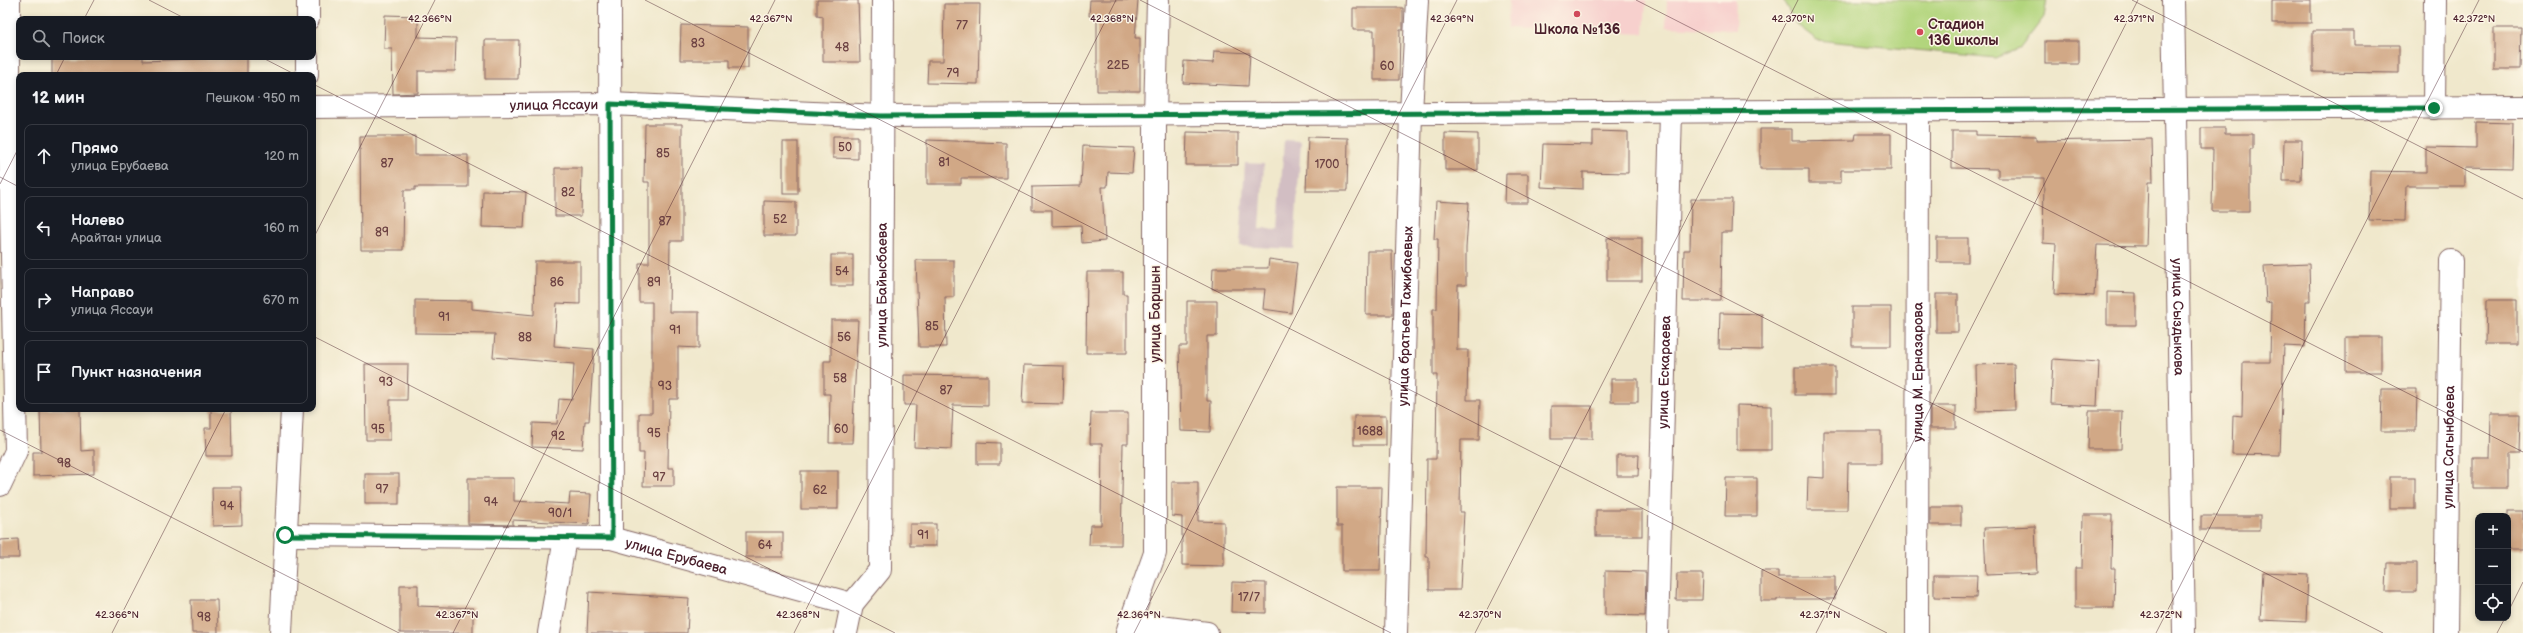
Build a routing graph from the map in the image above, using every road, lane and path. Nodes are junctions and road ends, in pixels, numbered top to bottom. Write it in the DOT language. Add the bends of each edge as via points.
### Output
graph roads {
  1 [pos="9,0"];
  2 [pos="308,0"];
  3 [pos="610,0"];
  4 [pos="883,0"];
  5 [pos="1158,0"];
  6 [pos="1416,0"];
  7 [pos="2173,0"];
  8 [pos="2435,0"];
  9 [pos="308,16"];
  10 [pos="308,60"];
  11 [pos="307,72"];
  12 [pos="610,104"];
  13 [pos="316,107"];
  14 [pos="2523,107"];
  15 [pos="2434,108"];
  16 [pos="9,109"];
  17 [pos="2175,109"];
  18 [pos="1918,110"];
  19 [pos="1671,112"];
  20 [pos="1411,113"];
  21 [pos="1156,114"];
  22 [pos="881,116"];
  23 [pos="2451,261"];
  24 [pos="292,412"];
  25 [pos="0,486"];
  26 [pos="285,535"];
  27 [pos="565,538"];
  28 [pos="612,538"];
  29 [pos="852,604"];
  30 [pos="1128,628"];
  31 [pos="281,633"];
  32 [pos="549,633"];
  33 [pos="846,633"];
  34 [pos="1207,633"];
  35 [pos="1396,633"];
  36 [pos="1657,633"];
  37 [pos="1917,633"];
  38 [pos="2184,633"];
  39 [pos="2446,633"];
  1 -- 16 [label="street"];
  2 -- 9 [label="street"];
  3 -- 12 [label="street"];
  4 -- 22 [label="street, улица Байысбаева"];
  5 -- 21 [label="street, улица Баршын"];
  6 -- 20 [label="street, улица братьев Тажибаевых"];
  7 -- 17 [label="street, улица Сыздыкова"];
  8 -- 15 [label="street"];
  10 -- 11 [label="street"];
  12 -- 13 [label="street, улица Яссауи"];
  12 -- 22 [label="street, улица Яссауи"];
  12 -- 28 [label="street"];
  14 -- 15 [label="street, улица Яссауи"];
  15 -- 17 [label="street, улица Яссауи"];
  16 -- 25 [label="street" via="16,452"];
  17 -- 18 [label="street, улица Яссауи"];
  17 -- 38 [label="street, улица Сыздыкова"];
  18 -- 19 [label="street, улица Яссауи"];
  18 -- 37 [label="street, улица М. Ерназарова"];
  19 -- 20 [label="street, улица Яссауи"];
  19 -- 36 [label="street, улица Ескараева"];
  20 -- 21 [label="street, улица Яссауи"];
  20 -- 35 [label="street, улица братьев Тажибаевых"];
  21 -- 22 [label="street, улица Яссауи"];
  21 -- 30 [label="street, улица Баршын" via="1155,553"];
  22 -- 29 [label="street, улица Байысбаева" via="880,570"];
  23 -- 39 [label="street, улица Сагынбаева"];
  24 -- 26 [label="street"];
  26 -- 27 [label="street, улица Ерубаева"];
  26 -- 31 [label="street"];
  27 -- 28 [label="street, улица Ерубаева"];
  27 -- 32 [label="street"];
  28 -- 29 [label="street, улица Ерубаева"];
  29 -- 33 [label="street"];
  30 -- 34 [label="street"];
}
